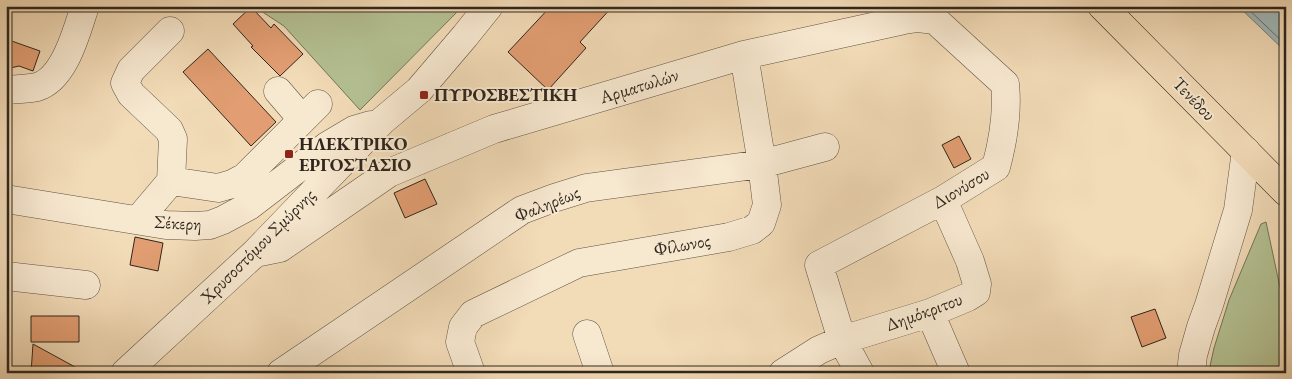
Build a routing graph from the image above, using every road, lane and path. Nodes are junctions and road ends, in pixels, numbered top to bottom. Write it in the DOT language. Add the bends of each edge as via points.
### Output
graph roads {
  1 [pos="85,6"];
  2 [pos="489,6"];
  3 [pos="1102,6"];
  4 [pos="1126,6"];
  5 [pos="904,20"];
  6 [pos="170,31"];
  7 [pos="744,55"];
  8 [pos="6,90"];
  9 [pos="278,91"];
  10 [pos="382,121"];
  11 [pos="825,147"];
  12 [pos="1246,151"];
  13 [pos="762,164"];
  14 [pos="1286,169"];
  15 [pos="171,181"];
  16 [pos="1286,192"];
  17 [pos="6,199"];
  18 [pos="943,200"];
  19 [pos="138,220"];
  20 [pos="255,253"];
  21 [pos="6,276"];
  22 [pos="86,284"];
  23 [pos="930,313"];
  24 [pos="588,334"];
  25 [pos="842,340"];
  26 [pos="597,371"];
  27 [pos="125,373"];
  28 [pos="281,373"];
  29 [pos="471,373"];
  30 [pos="784,373"];
  31 [pos="860,373"];
  32 [pos="956,373"];
  33 [pos="1191,373"];
  1 -- 8 [label="street" via="70,50 57,72 37,87"];
  2 -- 10 [label="street, Χρυσοστόμου Σμύρνης" via="419,90"];
  3 -- 12 [label="main road, Τενέδου"];
  4 -- 14 [label="main road, Τενέδου"];
  5 -- 7 [label="street, Αρματωλών"];
  5 -- 18 [label="street, Διονύσου" via="935,20 1005,84 1007,98 996,167"];
  6 -- 15 [label="street" via="131,70 126,83 131,94 169,130 173,139"];
  7 -- 13 [label="street, Φίλωνος"];
  7 -- 20 [label="street, Αρματωλών" via="494,129 389,173 280,248"];
  9 -- 15 [label="street" via="310,111 245,177 218,188"];
  10 -- 19 [label="street, Σέκερη" via="354,130 327,146 249,206 223,220 195,226"];
  10 -- 20 [label="street, Χρυσοστόμου Σμύρνης"];
  11 -- 13 [label="street, Φαληρέως"];
  12 -- 16 [label="main road, Τενέδου"];
  12 -- 33 [label="street" via="1238,210 1198,336"];
  13 -- 28 [label="street, Φαληρέως" via="586,188 522,210"];
  13 -- 29 [label="street, Φίλωνος" via="767,205 761,222 752,230 729,237 579,263 473,314 463,327 460,342"];
  15 -- 19 [label="street"];
  17 -- 19 [label="street, Σέκερη"];
  18 -- 23 [label="street, Δημόκριτου" via="977,284 976,292 968,297"];
  18 -- 25 [label="street, Διονύσου" via="819,265"];
  20 -- 27 [label="street, Χρυσοστόμου Σμύρνης"];
  21 -- 22 [label="street"];
  23 -- 25 [label="street, Δημόκριτου"];
  23 -- 32 [label="street"];
  24 -- 26 [label="street"];
  25 -- 30 [label="street, Δημόκριτου" via="819,350"];
  25 -- 31 [label="street"];
}
